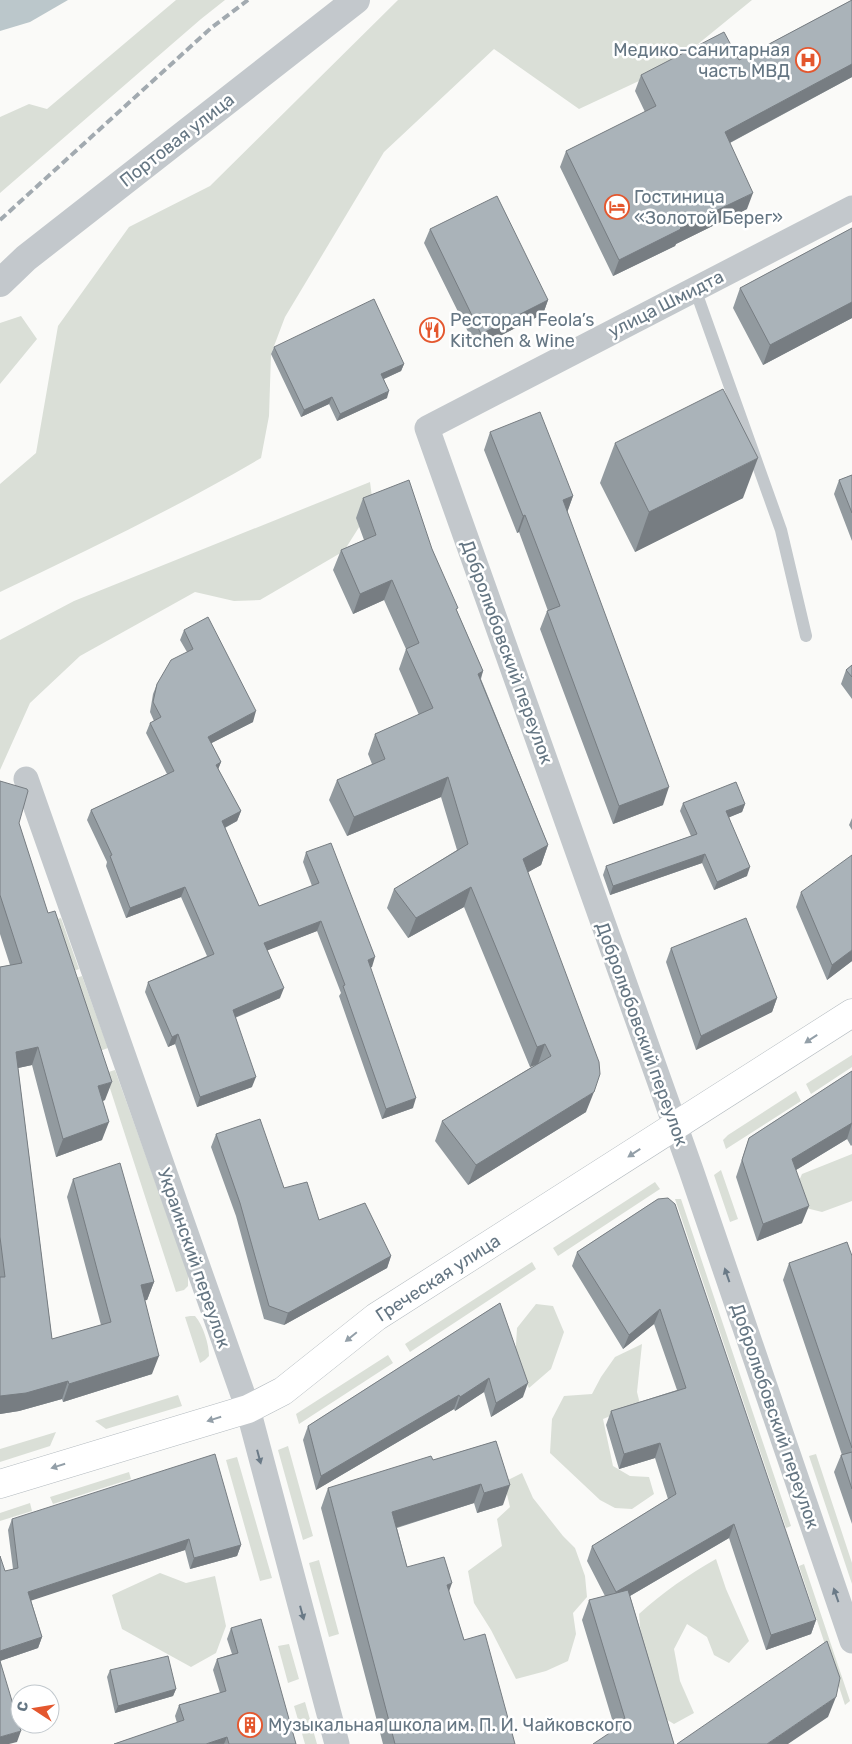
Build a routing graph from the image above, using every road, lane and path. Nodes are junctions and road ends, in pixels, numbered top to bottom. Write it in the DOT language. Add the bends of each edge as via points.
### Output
graph roads {
  1 [pos="356,0"];
  2 [pos="852,208"];
  3 [pos="0,283"];
  4 [pos="695,289"];
  5 [pos="427,428"];
  6 [pos="806,636"];
  7 [pos="26,779"];
  8 [pos="852,1013"];
  9 [pos="675,1126"];
  10 [pos="248,1409"];
  11 [pos="0,1484"];
  12 [pos="852,1641"];
  13 [pos="337,1744"];
  1 -- 3 [label="street, Портовая улица" via="26,258"];
  2 -- 4 [label="street, улица Шмидта"];
  4 -- 5 [label="street, улица Шмидта"];
  4 -- 6 [label="lane" via="780,530"];
  5 -- 9 [label="street, Добролюбовский переулок"];
  7 -- 10 [label="street, Украинский переулок"];
  8 -- 9 [label="main road, Греческая улица, one-way"];
  9 -- 10 [label="main road, Греческая улица, one-way" via="376,1317 283,1391"];
  12 -- 9 [label="street, Добролюбовский переулок, one-way"];
  10 -- 11 [label="main road, Греческая улица, one-way"];
  10 -- 13 [label="street, Украинский переулок, one-way"];
}
